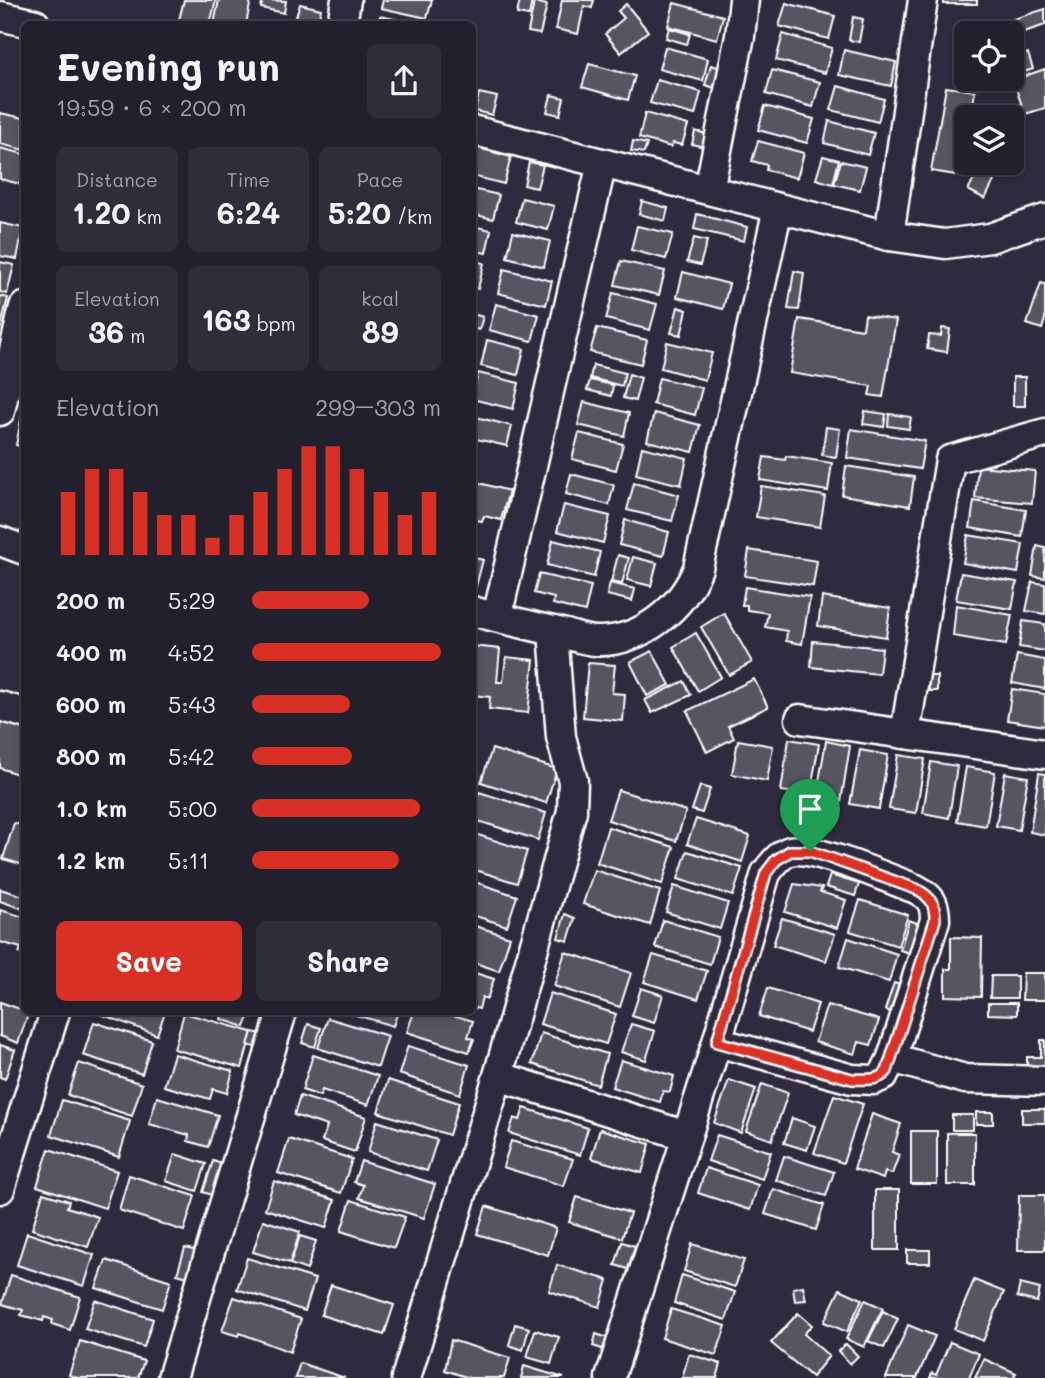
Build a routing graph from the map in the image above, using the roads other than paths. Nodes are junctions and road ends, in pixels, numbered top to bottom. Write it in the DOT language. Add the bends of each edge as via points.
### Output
graph roads {
  1 [pos="346,0"];
  2 [pos="744,0"];
  3 [pos="923,0"];
  4 [pos="0,16"];
  5 [pos="22,21"];
  6 [pos="342,21"];
  7 [pos="476,131"];
  8 [pos="602,163"];
  9 [pos="709,190"];
  10 [pos="778,208"];
  11 [pos="1045,219"];
  12 [pos="889,236"];
  13 [pos="21,320"];
  14 [pos="0,411"];
  15 [pos="1045,433"];
  16 [pos="0,541"];
  17 [pos="21,549"];
  18 [pos="485,614"];
  19 [pos="553,631"];
  20 [pos="0,706"];
  21 [pos="21,712"];
  22 [pos="800,719"];
  23 [pos="905,734"];
  24 [pos="1045,754"];
  25 [pos="54,1015"];
  26 [pos="281,1015"];
  27 [pos="717,1042"];
  28 [pos="892,1058"];
  29 [pos="498,1076"];
  30 [pos="1045,1081"];
  31 [pos="687,1136"];
  32 [pos="0,1189"];
  33 [pos="172,1378"];
  34 [pos="406,1378"];
  35 [pos="610,1378"];
  1 -- 6 [label="street"];
  2 -- 9 [label="street"];
  3 -- 12 [label="street"];
  4 -- 5 [label="street"];
  7 -- 8 [label="street"];
  8 -- 9 [label="street"];
  8 -- 18 [label="street"];
  9 -- 10 [label="street"];
  10 -- 12 [label="street"];
  10 -- 19 [label="street" via="691,587 671,612 621,639 597,642"];
  11 -- 12 [label="street" via="990,238 945,244"];
  13 -- 14 [label="street"];
  15 -- 23 [label="street" via="950,460"];
  16 -- 17 [label="street"];
  18 -- 19 [label="street"];
  19 -- 29 [label="street" via="561,737 573,781 572,811"];
  20 -- 21 [label="street"];
  22 -- 23 [label="street"];
  23 -- 24 [label="street"];
  25 -- 32 [label="street"];
  26 -- 33 [label="street"];
  27 -- 28 [label="street" via="852,1079 883,1076"];
  27 -- 28 [label="street" via="766,873 790,851 810,851 916,889 929,896 935,907 935,920"];
  27 -- 31 [label="street"];
  28 -- 30 [label="street" via="965,1079"];
  29 -- 31 [label="street"];
  29 -- 34 [label="street"];
  31 -- 35 [label="street"];
}
